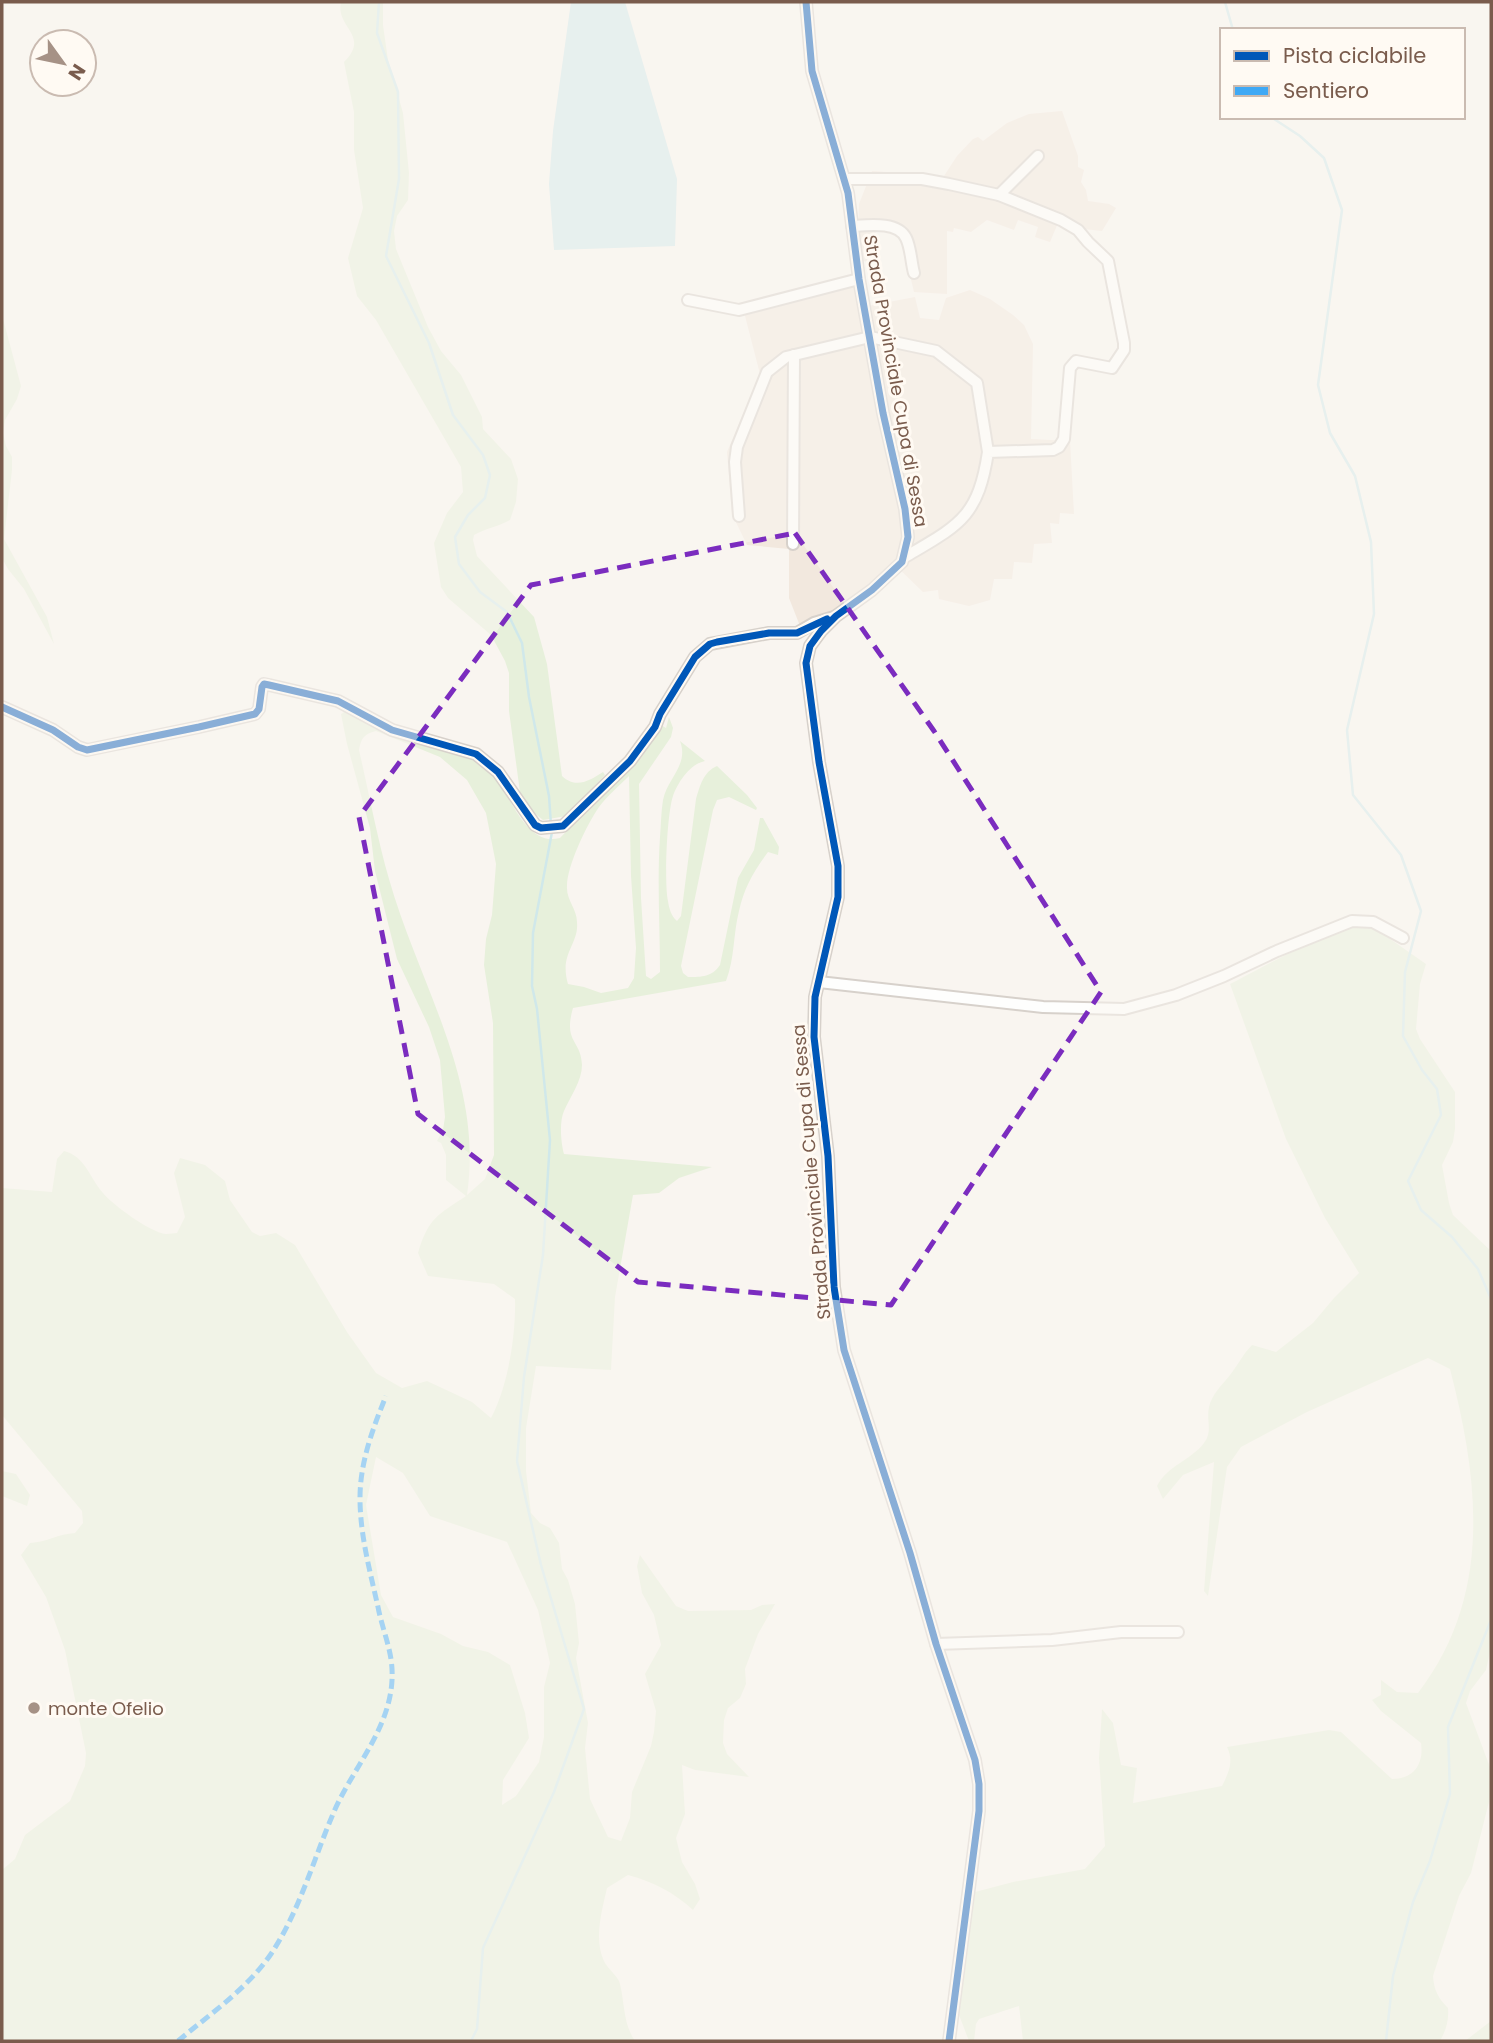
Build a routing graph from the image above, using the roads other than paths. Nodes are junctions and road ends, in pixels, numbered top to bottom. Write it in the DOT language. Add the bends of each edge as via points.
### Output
graph roads {
  1 [pos="806,2"];
  2 [pos="1038,156"];
  3 [pos="845,178"];
  4 [pos="999,195"];
  5 [pos="852,226"];
  6 [pos="914,272"];
  7 [pos="859,279"];
  8 [pos="688,300"];
  9 [pos="870,337"];
  10 [pos="794,355"];
  11 [pos="988,452"];
  12 [pos="740,516"];
  13 [pos="793,544"];
  14 [pos="905,557"];
  15 [pos="836,616"];
  16 [pos="2,707"];
  17 [pos="1403,938"];
  18 [pos="819,982"];
  19 [pos="1178,1632"];
  20 [pos="936,1644"];
  21 [pos="949,2041"];
  1 -- 3 [label="street, Strada Provinciale Cupa di Sessa" via="812,71"];
  2 -- 4 [label="street"];
  3 -- 4 [label="street" via="922,179"];
  3 -- 5 [label="street, Strada Provinciale Cupa di Sessa"];
  4 -- 11 [label="street" via="1078,230 1108,261 1124,350 1112,368 1076,361 1070,368 1064,439 1059,447"];
  5 -- 6 [label="street" via="899,230 908,241"];
  5 -- 7 [label="street, Strada Provinciale Cupa di Sessa"];
  7 -- 8 [label="street" via="739,310"];
  7 -- 9 [label="street, Strada Provinciale Cupa di Sessa"];
  9 -- 10 [label="street"];
  9 -- 11 [label="street" via="936,351 977,383"];
  9 -- 14 [label="street, Strada Provinciale Cupa di Sessa" via="905,509"];
  10 -- 12 [label="street" via="767,372 737,447"];
  10 -- 13 [label="street"];
  11 -- 14 [label="street" via="971,512"];
  14 -- 15 [label="street, Strada Provinciale Cupa di Sessa" via="897,569"];
  15 -- 16 [label="street" via="796,633 710,644 695,657 630,761 563,826 541,828 531,821 498,772 476,754 392,730 338,701 264,684 255,713 87,750"];
  15 -- 18 [label="street, Strada Provinciale Cupa di Sessa" via="813,639 806,663 838,866 838,897"];
  17 -- 18 [label="street" via="1373,922 1352,921 1176,995 1124,1009 1043,1007"];
  18 -- 20 [label="street, Strada Provinciale Cupa di Sessa" via="814,1037 828,1156 837,1315"];
  19 -- 20 [label="street"];
  20 -- 21 [label="street, Strada Provinciale Cupa di Sessa" via="979,1784"];
}
